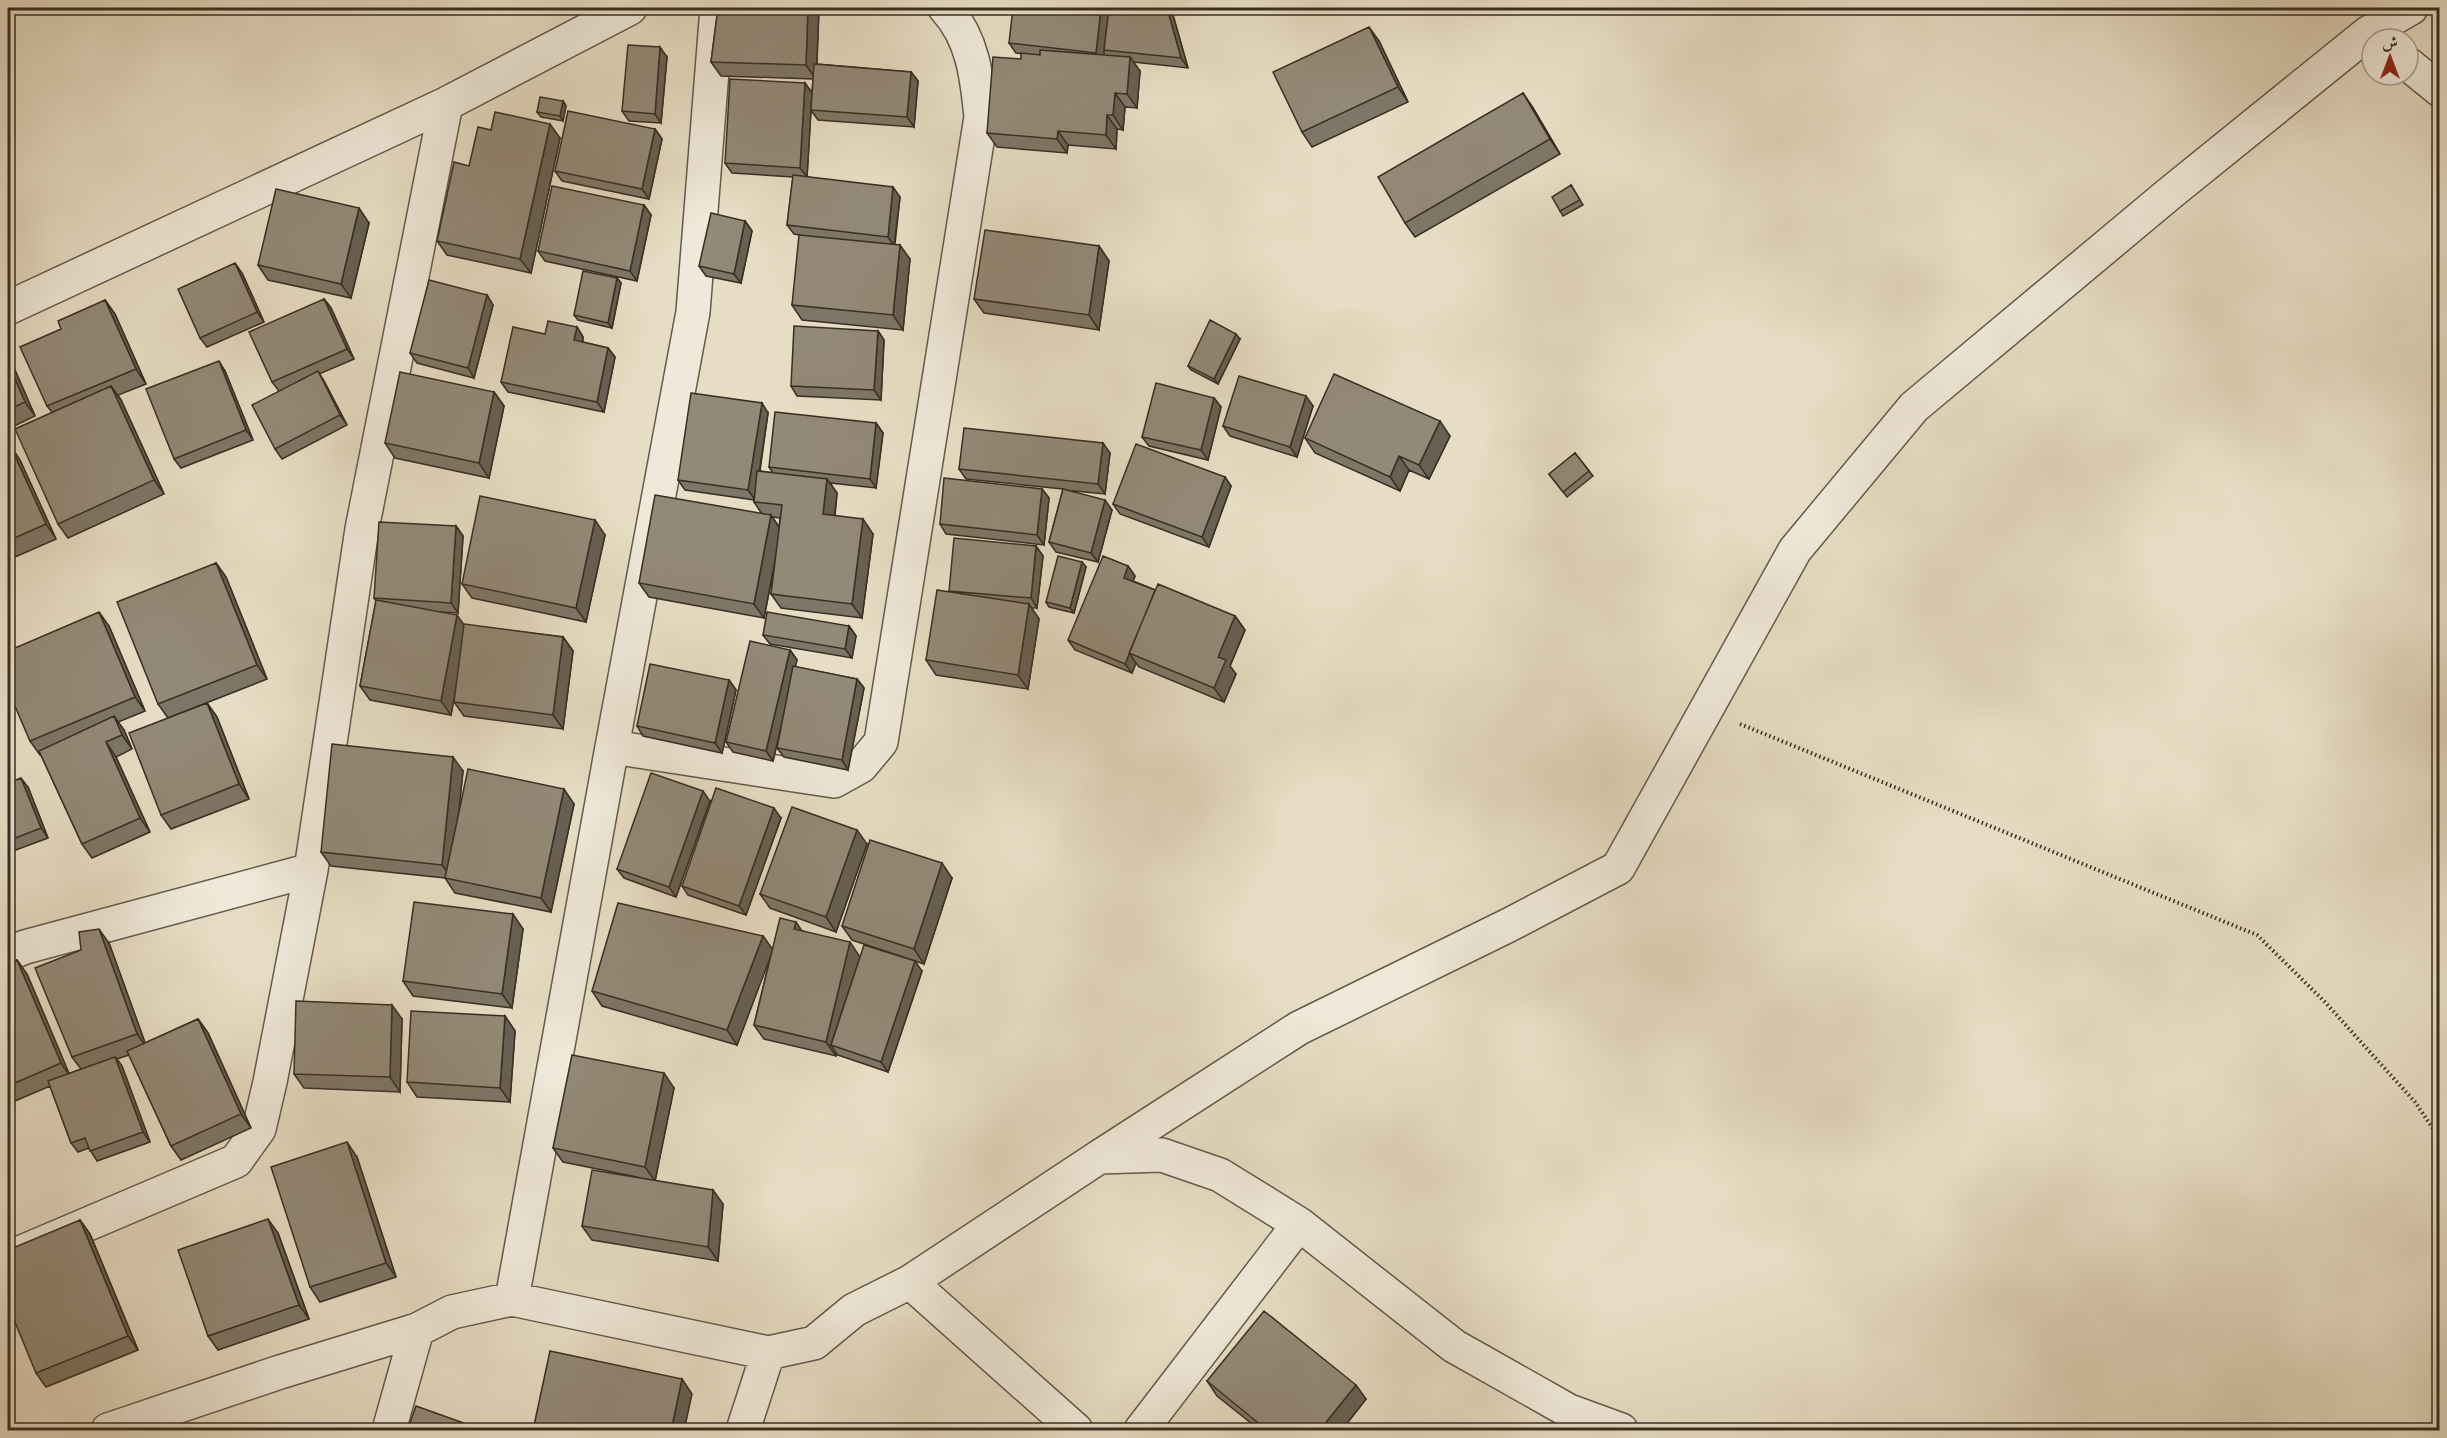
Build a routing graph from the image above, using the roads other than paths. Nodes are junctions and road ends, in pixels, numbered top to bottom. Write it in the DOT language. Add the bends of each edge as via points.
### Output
graph roads {
  1 [pos="630,8"];
  2 [pos="717,8"];
  3 [pos="945,8"];
  4 [pos="2411,8"];
  5 [pos="2385,27"];
  6 [pos="2360,45"];
  7 [pos="2420,74"];
  8 [pos="2439,90"];
  9 [pos="446,104"];
  10 [pos="8,308"];
  11 [pos="612,747"];
  12 [pos="311,870"];
  13 [pos="8,954"];
  14 [pos="1099,1157"];
  15 [pos="1299,1224"];
  16 [pos="8,1258"];
  17 [pos="910,1282"];
  18 [pos="513,1299"];
  19 [pos="417,1330"];
  20 [pos="768,1353"];
  21 [pos="1561,1421"];
  22 [pos="108,1431"];
  23 [pos="389,1431"];
  24 [pos="743,1431"];
  25 [pos="1076,1431"];
  26 [pos="1141,1431"];
  27 [pos="1621,1431"];
  1 -- 9 [label="street"];
  2 -- 11 [label="street" via="693,312"];
  3 -- 11 [label="street" via="957,21 976,70 981,117 881,742 861,766 834,781"];
  4 -- 5 [label="street"];
  6 -- 14 [label="street" via="2169,194 1914,408 1795,550 1618,868 1299,1028"];
  7 -- 8 [label="street"];
  9 -- 10 [label="street"];
  9 -- 12 [label="street" via="362,528"];
  11 -- 18 [label="street"];
  12 -- 13 [label="street"];
  12 -- 16 [label="street" via="259,1129 237,1161"];
  14 -- 15 [label="street" via="1162,1155 1220,1175"];
  14 -- 17 [label="street"];
  15 -- 21 [label="street" via="1454,1346"];
  15 -- 26 [label="street"];
  17 -- 20 [label="street" via="854,1310 814,1343"];
  17 -- 25 [label="street"];
  18 -- 19 [label="street" via="452,1312"];
  18 -- 20 [label="street"];
  19 -- 22 [label="street"];
  19 -- 23 [label="street"];
  20 -- 24 [label="street"];
  21 -- 27 [label="street"];
}
